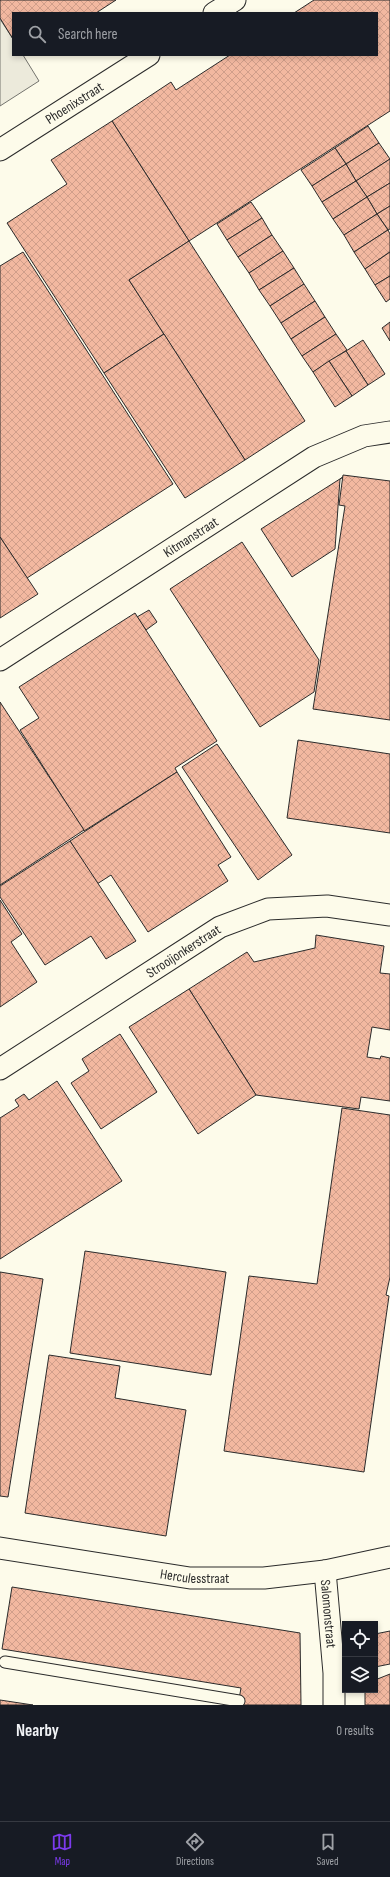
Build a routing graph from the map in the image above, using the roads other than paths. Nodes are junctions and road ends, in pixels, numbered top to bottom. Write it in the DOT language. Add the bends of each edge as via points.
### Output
graph roads {
  1 [pos="235,0"];
  2 [pos="216,12"];
  3 [pos="147,56"];
  4 [pos="0,150"];
  5 [pos="390,432"];
  6 [pos="0,660"];
  7 [pos="390,915"];
  8 [pos="0,1069"];
  9 [pos="0,1548"];
  10 [pos="390,1557"];
  11 [pos="325,1571"];
  12 [pos="5,1662"];
  13 [pos="238,1701"];
  14 [pos="334,1705"];
  1 -- 2 [label="street"];
  3 -- 4 [label="street, Phoenixstraat"];
  5 -- 6 [label="street, Kitmanstraat" via="364,436 314,457"];
  7 -- 8 [label="street, Strooijonkerstraat" via="327,906 268,909 227,924"];
  9 -- 11 [label="street, Herculesstraat" via="190,1578 264,1578"];
  10 -- 11 [label="street, Herculesstraat"];
  11 -- 14 [label="street, Salomonstraat" via="334,1673"];
  12 -- 13 [label="lane"];
}
